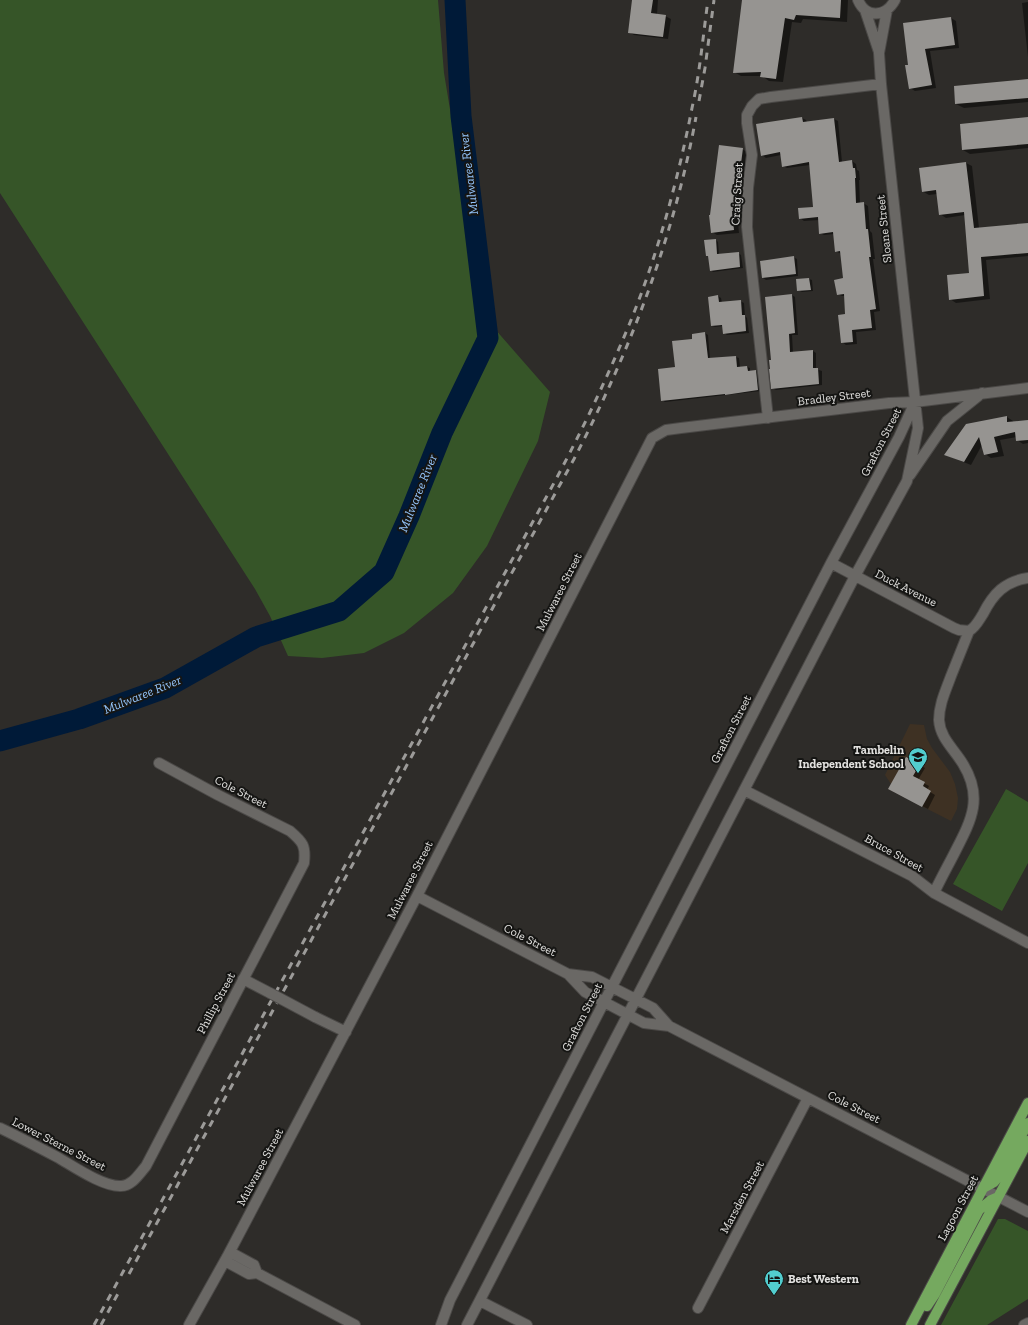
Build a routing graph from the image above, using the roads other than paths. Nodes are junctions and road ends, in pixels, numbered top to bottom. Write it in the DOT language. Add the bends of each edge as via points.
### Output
graph roads {
  1 [pos="858,0"];
  2 [pos="903,0"];
  3 [pos="891,5"];
  4 [pos="865,10"];
  5 [pos="879,53"];
  6 [pos="881,84"];
  7 [pos="1028,388"];
  8 [pos="982,393"];
  9 [pos="915,402"];
  10 [pos="768,418"];
  11 [pos="649,443"];
  12 [pos="906,481"];
  13 [pos="831,563"];
  14 [pos="855,576"];
  15 [pos="1028,578"];
  16 [pos="969,631"];
  17 [pos="159,763"];
  18 [pos="744,790"];
  19 [pos="305,850"];
  20 [pos="934,893"];
  21 [pos="417,896"];
  22 [pos="1028,943"];
  23 [pos="568,974"];
  24 [pos="243,979"];
  25 [pos="612,987"];
  26 [pos="637,999"];
  27 [pos="604,1002"];
  28 [pos="629,1015"];
  29 [pos="669,1026"];
  30 [pos="346,1032"];
  31 [pos="808,1098"];
  32 [pos="1028,1103"];
  33 [pos="1028,1123"];
  34 [pos="0,1128"];
  35 [pos="1028,1141"];
  36 [pos="146,1166"];
  37 [pos="983,1188"];
  38 [pos="999,1196"];
  39 [pos="1028,1212"];
  40 [pos="227,1257"];
  41 [pos="480,1301"];
  42 [pos="698,1308"];
  43 [pos="1028,1322"];
  44 [pos="189,1325"];
  45 [pos="355,1325"];
  46 [pos="440,1325"];
  47 [pos="467,1325"];
  48 [pos="527,1325"];
  49 [pos="912,1325"];
  50 [pos="930,1325"];
  51 [pos="1024,1325"];
  1 -- 4 [label="street, Sloane Street"];
  2 -- 3 [label="street"];
  3 -- 4 [label="street" via="876,14"];
  3 -- 5 [label="street, Sloane Street"];
  4 -- 5 [label="street, Sloane Street"];
  5 -- 6 [label="street, Sloane Street"];
  6 -- 9 [label="street, Sloane Street"];
  6 -- 10 [label="street, Craig Street" via="759,99 747,115 752,155 748,188 748,226"];
  7 -- 8 [label="street, Bradley Street"];
  8 -- 9 [label="street, Bradley Street"];
  8 -- 12 [label="street" via="947,421"];
  9 -- 10 [label="street, Bradley Street"];
  9 -- 12 [label="street, Grafton Street" via="918,428"];
  9 -- 13 [label="street, Grafton Street" via="899,437"];
  10 -- 11 [label="street, Bradley Street" via="666,430 652,438"];
  11 -- 21 [label="street, Mulwaree Street"];
  12 -- 14 [label="street, Grafton Street"];
  13 -- 14 [label="street, Duck Avenue"];
  13 -- 25 [label="street, Grafton Street"];
  14 -- 16 [label="street, Duck Avenue" via="959,630"];
  14 -- 18 [label="street, Grafton Street"];
  15 -- 16 [label="street" via="1014,582 997,592 977,625"];
  16 -- 20 [label="street" via="940,706 939,720 941,732 969,774 974,803 967,829"];
  17 -- 19 [label="street, Cole Street" via="290,831 300,840"];
  18 -- 20 [label="street, Bruce Street" via="912,876"];
  18 -- 26 [label="street, Grafton Street"];
  19 -- 24 [label="street, Phillip Street" via="304,863"];
  20 -- 22 [label="street, Bruce Street"];
  21 -- 23 [label="street, Cole Street"];
  21 -- 30 [label="street, Mulwaree Street"];
  23 -- 25 [label="street, Cole Street" via="592,977"];
  23 -- 27 [label="street, Cole Street" via="585,992"];
  24 -- 30 [label="street, bridge"];
  24 -- 36 [label="street, Phillip Street"];
  25 -- 26 [label="street, Cole Street"];
  25 -- 27 [label="street, Grafton Street"];
  26 -- 28 [label="street, Grafton Street"];
  26 -- 29 [label="street, Cole Street" via="654,1008"];
  27 -- 28 [label="street, Cole Street"];
  27 -- 46 [label="street, Grafton Street" via="450,1300"];
  28 -- 29 [label="street, Cole Street" via="645,1023"];
  28 -- 41 [label="street, Grafton Street"];
  29 -- 31 [label="street, Cole Street"];
  30 -- 40 [label="street, Mulwaree Street"];
  31 -- 37 [label="street, Cole Street"];
  31 -- 42 [label="street, Marsden Street"];
  32 -- 37 [label="main road, Lagoon Street"];
  33 -- 37 [label="main road" via="1000,1175"];
  34 -- 36 [label="street, Lower Sterne Street" via="98,1180 111,1184 129,1184"];
  35 -- 38 [label="main road"];
  37 -- 38 [label="street, Cole Street"];
  37 -- 49 [label="main road, Lagoon Street"];
  38 -- 39 [label="street, Cole Street"];
  38 -- 49 [label="main road" via="979,1210 935,1294"];
  38 -- 50 [label="main road"];
  40 -- 44 [label="street, Mulwaree Street"];
  40 -- 45 [label="street" via="249,1274 257,1273"];
  41 -- 47 [label="street, Grafton Street"];
  41 -- 48 [label="street"];
  43 -- 51 [label="street"];
}
